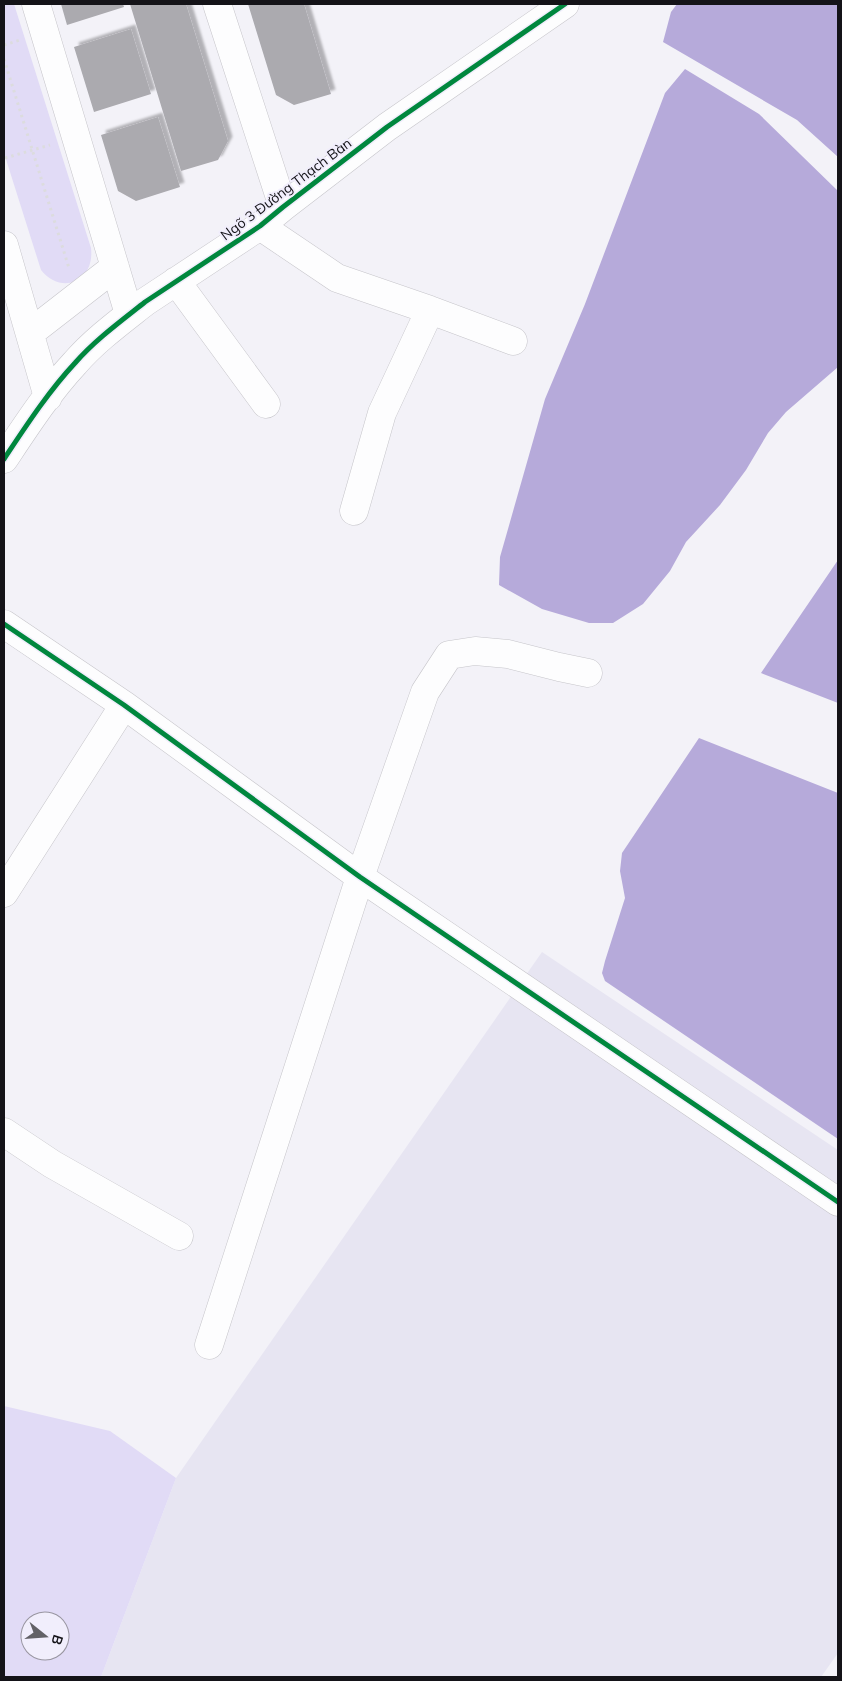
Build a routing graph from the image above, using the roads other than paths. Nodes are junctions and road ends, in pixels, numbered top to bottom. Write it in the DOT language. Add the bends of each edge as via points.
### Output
graph roads {
  1 [pos="36,4"];
  2 [pos="218,4"];
  3 [pos="565,4"];
  4 [pos="282,207"];
  5 [pos="260,226"];
  6 [pos="4,245"];
  7 [pos="114,267"];
  8 [pos="176,281"];
  9 [pos="430,310"];
  10 [pos="129,314"];
  11 [pos="30,333"];
  12 [pos="513,341"];
  13 [pos="48,397"];
  14 [pos="266,404"];
  15 [pos="4,459"];
  16 [pos="354,511"];
  17 [pos="4,624"];
  18 [pos="588,673"];
  19 [pos="124,705"];
  20 [pos="360,877"];
  21 [pos="4,893"];
  22 [pos="4,1132"];
  23 [pos="838,1202"];
  24 [pos="179,1236"];
  25 [pos="209,1345"];
  1 -- 7 [label="street"];
  2 -- 4 [label="street"];
  3 -- 4 [label="street, Ngõ 3 Đường Thạch Bàn" via="387,127"];
  4 -- 5 [label="street, Ngõ 3 Đường Thạch Bàn"];
  5 -- 8 [label="street, Ngõ 3 Đường Thạch Bàn"];
  5 -- 9 [label="street" via="337,278"];
  6 -- 11 [label="street"];
  7 -- 10 [label="street"];
  7 -- 11 [label="street"];
  8 -- 10 [label="street, Ngõ 3 Đường Thạch Bàn"];
  8 -- 14 [label="street"];
  9 -- 12 [label="street"];
  9 -- 16 [label="street" via="382,413"];
  10 -- 13 [label="street, Ngõ 3 Đường Thạch Bàn" via="75,362"];
  11 -- 13 [label="street"];
  13 -- 15 [label="street, Ngõ 3 Đường Thạch Bàn"];
  17 -- 19 [label="street"];
  18 -- 20 [label="street" via="508,654 475,651 449,656 425,692"];
  19 -- 20 [label="street"];
  19 -- 21 [label="street"];
  20 -- 23 [label="street"];
  20 -- 25 [label="street"];
  22 -- 24 [label="street" via="52,1164"];
}
